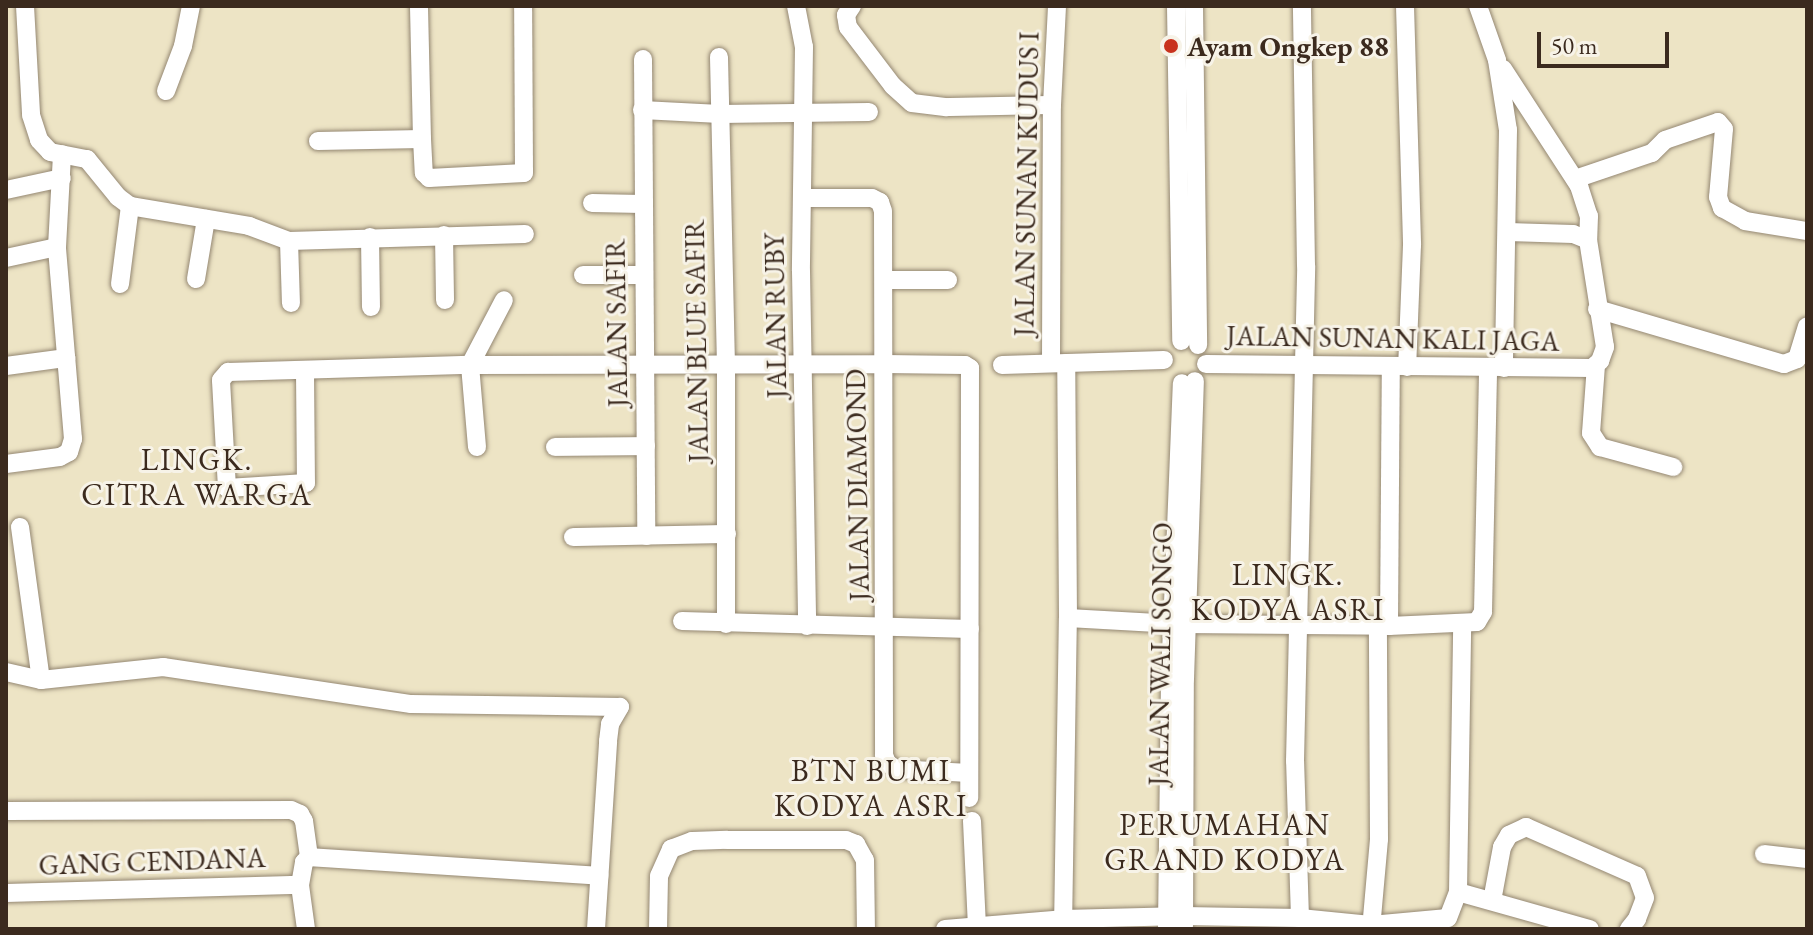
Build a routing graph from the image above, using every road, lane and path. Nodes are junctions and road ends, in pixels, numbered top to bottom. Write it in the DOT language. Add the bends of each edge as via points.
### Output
graph roads {
  1 [pos="191,6"];
  2 [pos="419,6"];
  3 [pos="523,6"];
  4 [pos="796,6"];
  5 [pos="852,6"];
  6 [pos="1057,6"];
  7 [pos="1176,6"];
  8 [pos="1194,6"];
  9 [pos="1302,6"];
  10 [pos="1405,6"];
  11 [pos="1478,6"];
  12 [pos="25,10"];
  13 [pos="6,18"];
  14 [pos="719,57"];
  15 [pos="643,59"];
  16 [pos="1497,60"];
  17 [pos="166,91"];
  18 [pos="1052,105"];
  19 [pos="642,110"];
  20 [pos="801,112"];
  21 [pos="869,112"];
  22 [pos="720,114"];
  23 [pos="422,139"];
  24 [pos="318,141"];
  25 [pos="62,154"];
  26 [pos="62,178"];
  27 [pos="1575,179"];
  28 [pos="6,190"];
  29 [pos="802,198"];
  30 [pos="592,203"];
  31 [pos="642,204"];
  32 [pos="130,206"];
  33 [pos="206,219"];
  34 [pos="1807,231"];
  35 [pos="1508,232"];
  36 [pos="525,234"];
  37 [pos="444,235"];
  38 [pos="370,237"];
  39 [pos="1588,240"];
  40 [pos="289,241"];
  41 [pos="57,247"];
  42 [pos="6,258"];
  43 [pos="583,275"];
  44 [pos="644,275"];
  45 [pos="196,279"];
  46 [pos="884,280"];
  47 [pos="948,280"];
  48 [pos="120,284"];
  49 [pos="445,300"];
  50 [pos="504,300"];
  51 [pos="291,303"];
  52 [pos="371,307"];
  53 [pos="1597,309"];
  54 [pos="1807,326"];
  55 [pos="1189,343"];
  56 [pos="66,358"];
  57 [pos="1164,360"];
  58 [pos="1058,363"];
  59 [pos="726,364"];
  60 [pos="884,364"];
  61 [pos="1206,364"];
  62 [pos="1305,364"];
  63 [pos="470,365"];
  64 [pos="803,365"];
  65 [pos="1002,365"];
  66 [pos="6,366"];
  67 [pos="645,366"];
  68 [pos="1399,367"];
  69 [pos="1587,367"];
  70 [pos="1496,368"];
  71 [pos="305,372"];
  72 [pos="1188,382"];
  73 [pos="646,446"];
  74 [pos="477,447"];
  75 [pos="555,447"];
  76 [pos="6,464"];
  77 [pos="1673,467"];
  78 [pos="20,527"];
  79 [pos="727,534"];
  80 [pos="646,536"];
  81 [pos="573,537"];
  82 [pos="1068,618"];
  83 [pos="682,621"];
  84 [pos="726,624"];
  85 [pos="1174,624"];
  86 [pos="1297,625"];
  87 [pos="1462,625"];
  88 [pos="807,626"];
  89 [pos="1384,626"];
  90 [pos="886,628"];
  91 [pos="970,629"];
  92 [pos="6,672"];
  93 [pos="41,680"];
  94 [pos="969,773"];
  95 [pos="969,798"];
  96 [pos="6,811"];
  97 [pos="972,821"];
  98 [pos="1764,854"];
  99 [pos="313,857"];
  100 [pos="1807,859"];
  101 [pos="599,876"];
  102 [pos="300,885"];
  103 [pos="1458,892"];
  104 [pos="6,893"];
  105 [pos="1492,901"];
  106 [pos="1288,922"];
  107 [pos="1175,923"];
  108 [pos="1063,924"];
  109 [pos="977,927"];
  110 [pos="1371,927"];
  111 [pos="306,929"];
  112 [pos="596,929"];
  113 [pos="658,929"];
  114 [pos="866,929"];
  115 [pos="945,929"];
  116 [pos="1590,929"];
  117 [pos="1629,929"];
  1 -- 17 [label="street"];
  2 -- 23 [label="street"];
  3 -- 23 [label="street" via="524,173 429,178 424,173"];
  4 -- 20 [label="street, JALAN RUBY" via="804,47"];
  5 -- 18 [label="street" via="848,27 912,103"];
  6 -- 18 [label="street, JALAN SUNAN KUDUS I"];
  7 -- 55 [label="street"];
  8 -- 55 [label="street"];
  9 -- 62 [label="street"];
  10 -- 68 [label="street" via="1412,245"];
  11 -- 16 [label="street"];
  12 -- 13 [label="street"];
  12 -- 25 [label="street" via="32,124 44,146"];
  14 -- 22 [label="street, JALAN BLUE SAFIR"];
  15 -- 19 [label="street, JALAN SAFIR"];
  16 -- 27 [label="street"];
  16 -- 35 [label="street" via="1508,130"];
  18 -- 58 [label="street, JALAN SUNAN KUDUS I"];
  19 -- 22 [label="street"];
  19 -- 31 [label="street, JALAN SAFIR"];
  20 -- 21 [label="street"];
  20 -- 22 [label="street"];
  20 -- 29 [label="street, JALAN RUBY"];
  22 -- 59 [label="street, JALAN BLUE SAFIR"];
  23 -- 24 [label="street"];
  25 -- 26 [label="street"];
  25 -- 32 [label="street" via="87,159"];
  26 -- 28 [label="street"];
  26 -- 41 [label="street"];
  27 -- 34 [label="street" via="1652,153 1665,140 1718,122 1724,129 1718,197 1722,208 1745,221"];
  27 -- 39 [label="street" via="1589,216"];
  29 -- 46 [label="street, JALAN DIAMOND" via="880,202"];
  29 -- 64 [label="street, JALAN RUBY"];
  30 -- 31 [label="street"];
  31 -- 44 [label="street, JALAN SAFIR"];
  32 -- 33 [label="street"];
  32 -- 48 [label="street"];
  33 -- 40 [label="street" via="249,226"];
  33 -- 45 [label="street"];
  35 -- 39 [label="street" via="1573,234"];
  35 -- 70 [label="street"];
  36 -- 37 [label="street"];
  37 -- 38 [label="street"];
  37 -- 49 [label="street"];
  38 -- 40 [label="street"];
  38 -- 52 [label="street"];
  39 -- 53 [label="street"];
  40 -- 51 [label="street"];
  41 -- 42 [label="street"];
  41 -- 56 [label="street"];
  43 -- 44 [label="street"];
  44 -- 67 [label="street, JALAN SAFIR"];
  46 -- 47 [label="street"];
  46 -- 60 [label="street, JALAN DIAMOND"];
  50 -- 63 [label="street"];
  53 -- 54 [label="street" via="1784,364 1797,359"];
  53 -- 69 [label="street" via="1605,347"];
  55 -- 57 [label="street" via="1168,350"];
  55 -- 61 [label="street"];
  56 -- 66 [label="street"];
  56 -- 76 [label="street" via="71,449 60,457"];
  57 -- 58 [label="street"];
  57 -- 72 [label="street" via="1168,375"];
  58 -- 65 [label="street"];
  58 -- 82 [label="street, JALAN SUNAN KUDUS I"];
  59 -- 64 [label="street"];
  59 -- 67 [label="street"];
  59 -- 79 [label="street, JALAN BLUE SAFIR"];
  60 -- 64 [label="street"];
  60 -- 90 [label="street, JALAN DIAMOND"];
  60 -- 91 [label="street" via="970,368"];
  61 -- 62 [label="street, JALAN SUNAN KALI JAGA"];
  61 -- 72 [label="street"];
  62 -- 68 [label="street, JALAN SUNAN KALI JAGA"];
  62 -- 86 [label="street"];
  63 -- 67 [label="street"];
  63 -- 71 [label="street"];
  63 -- 74 [label="street"];
  64 -- 88 [label="street, JALAN RUBY"];
  67 -- 73 [label="street, JALAN SAFIR"];
  68 -- 70 [label="street, JALAN SUNAN KALI JAGA"];
  68 -- 89 [label="street"];
  69 -- 70 [label="street, JALAN SUNAN KALI JAGA"];
  69 -- 77 [label="street" via="1595,441 1607,451"];
  70 -- 87 [label="street" via="1483,609 1477,622"];
  71 -- 71 [label="street" via="231,371 222,376 227,488 306,483"];
  72 -- 85 [label="street, JALAN WALI SONGO"];
  73 -- 75 [label="street"];
  73 -- 80 [label="street, JALAN SAFIR"];
  78 -- 93 [label="street"];
  79 -- 80 [label="street"];
  79 -- 84 [label="street, JALAN BLUE SAFIR"];
  80 -- 81 [label="street"];
  82 -- 85 [label="street"];
  82 -- 108 [label="street, JALAN SUNAN KUDUS I"];
  83 -- 84 [label="street"];
  84 -- 88 [label="street"];
  85 -- 86 [label="street"];
  85 -- 107 [label="street, JALAN WALI SONGO" via="1170,678"];
  86 -- 89 [label="street"];
  86 -- 106 [label="street"];
  87 -- 89 [label="street"];
  87 -- 103 [label="street"];
  88 -- 90 [label="street"];
  89 -- 110 [label="street" via="1379,839"];
  90 -- 91 [label="street"];
  90 -- 94 [label="street, JALAN DIAMOND" via="887,763 896,769"];
  91 -- 94 [label="street"];
  92 -- 93 [label="street"];
  93 -- 101 [label="street" via="163,667 411,704 620,707 610,724"];
  94 -- 95 [label="street"];
  96 -- 99 [label="street" via="291,810 304,821"];
  97 -- 109 [label="street"];
  98 -- 100 [label="street"];
  99 -- 101 [label="street"];
  99 -- 102 [label="street" via="304,862"];
  101 -- 112 [label="street"];
  102 -- 104 [label="street, GANG CENDANA"];
  102 -- 111 [label="street"];
  103 -- 105 [label="street"];
  103 -- 110 [label="street" via="1450,916"];
  105 -- 116 [label="street"];
  105 -- 117 [label="street" via="1502,847 1509,835 1526,827 1637,876 1645,898"];
  106 -- 107 [label="street"];
  106 -- 110 [label="street"];
  107 -- 108 [label="street"];
  108 -- 109 [label="street"];
  109 -- 115 [label="street"];
  113 -- 114 [label="street" via="659,876 671,849 700,840 853,842 864,857"];
}
